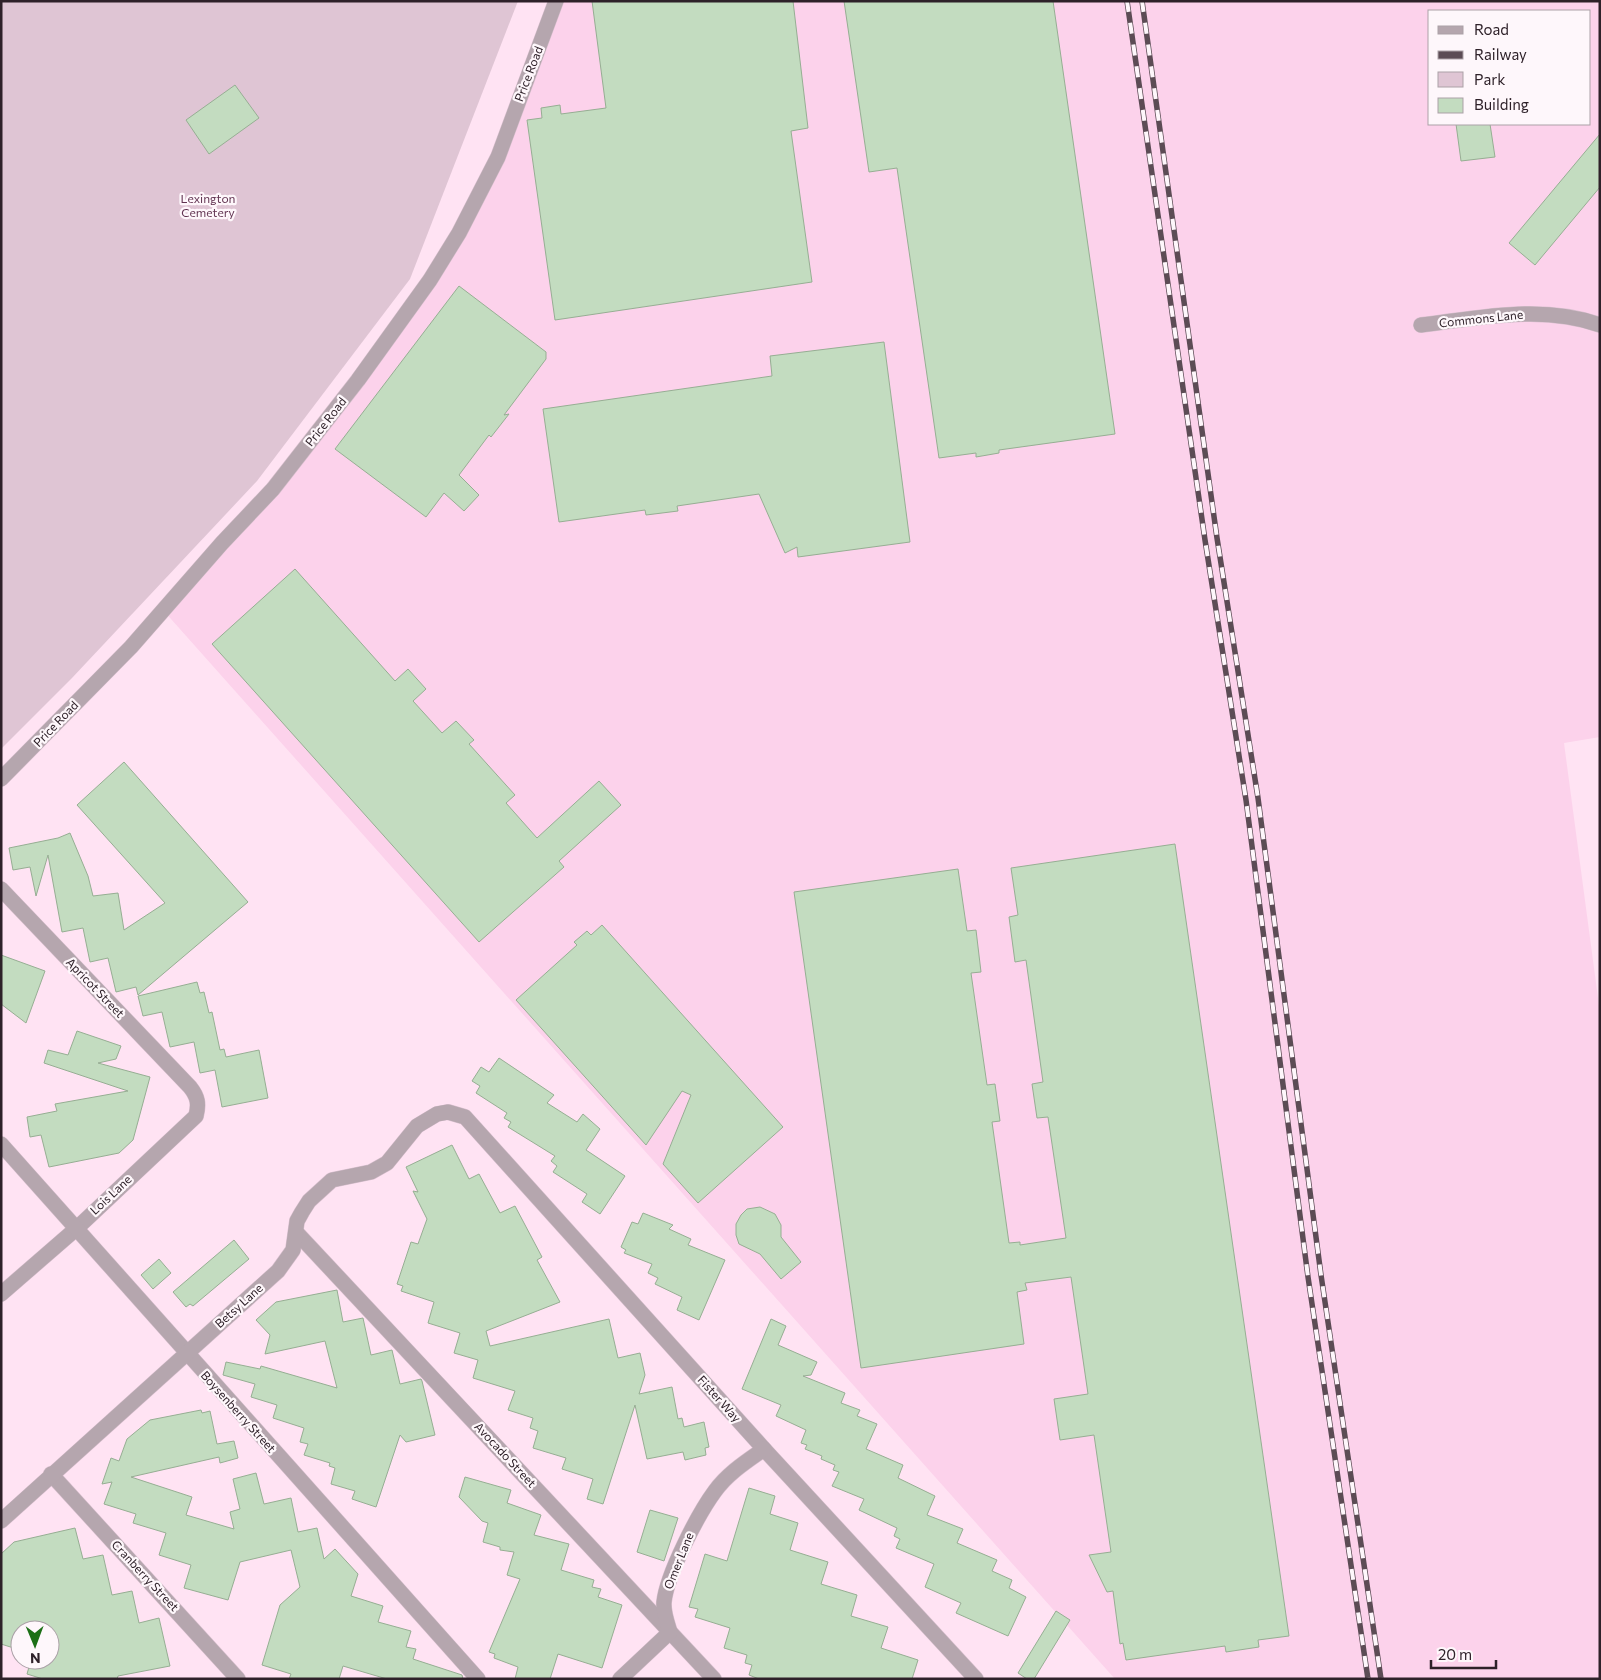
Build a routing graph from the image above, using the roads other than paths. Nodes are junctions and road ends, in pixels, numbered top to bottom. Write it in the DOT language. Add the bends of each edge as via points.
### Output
graph roads {
  1 [pos="556,1"];
  2 [pos="1421,325"];
  3 [pos="1600,325"];
  4 [pos="1,779"];
  5 [pos="1,889"];
  6 [pos="190,1087"];
  7 [pos="466,1117"];
  8 [pos="1,1144"];
  9 [pos="77,1228"];
  10 [pos="296,1232"];
  11 [pos="1,1294"];
  12 [pos="186,1354"];
  13 [pos="764,1449"];
  14 [pos="51,1474"];
  15 [pos="1,1521"];
  16 [pos="670,1632"];
  17 [pos="238,1679"];
  18 [pos="478,1679"];
  19 [pos="620,1679"];
  20 [pos="714,1679"];
  21 [pos="976,1679"];
  1 -- 4 [label="street, Price Road" via="498,156 459,233 425,287 273,489 130,647"];
  2 -- 3 [label="street, Commons Lane" via="1525,313 1582,318"];
  5 -- 6 [label="street, Apricot Street"];
  6 -- 9 [label="street, Lois Lane" via="199,1104 196,1116"];
  7 -- 10 [label="street, Betsy Lane" via="448,1112 437,1114 417,1126 388,1163 371,1172 332,1180 309,1201 297,1221"];
  7 -- 13 [label="street, Fister Way"];
  8 -- 9 [label="street, Boysenberry Street"];
  9 -- 11 [label="street, Lois Lane"];
  9 -- 12 [label="street, Boysenberry Street"];
  10 -- 12 [label="street, Betsy Lane" via="293,1250 278,1271"];
  10 -- 16 [label="street, Avocado Street"];
  12 -- 14 [label="street, Betsy Lane"];
  12 -- 18 [label="street, Boysenberry Street"];
  13 -- 16 [label="street, Omer Lane" via="738,1467 716,1490 699,1515 666,1592 664,1604"];
  13 -- 21 [label="street, Fister Way"];
  14 -- 15 [label="street, Betsy Lane"];
  14 -- 17 [label="street, Cranberry Street"];
  16 -- 19 [label="street"];
  16 -- 20 [label="street, Avocado Street"];
}
